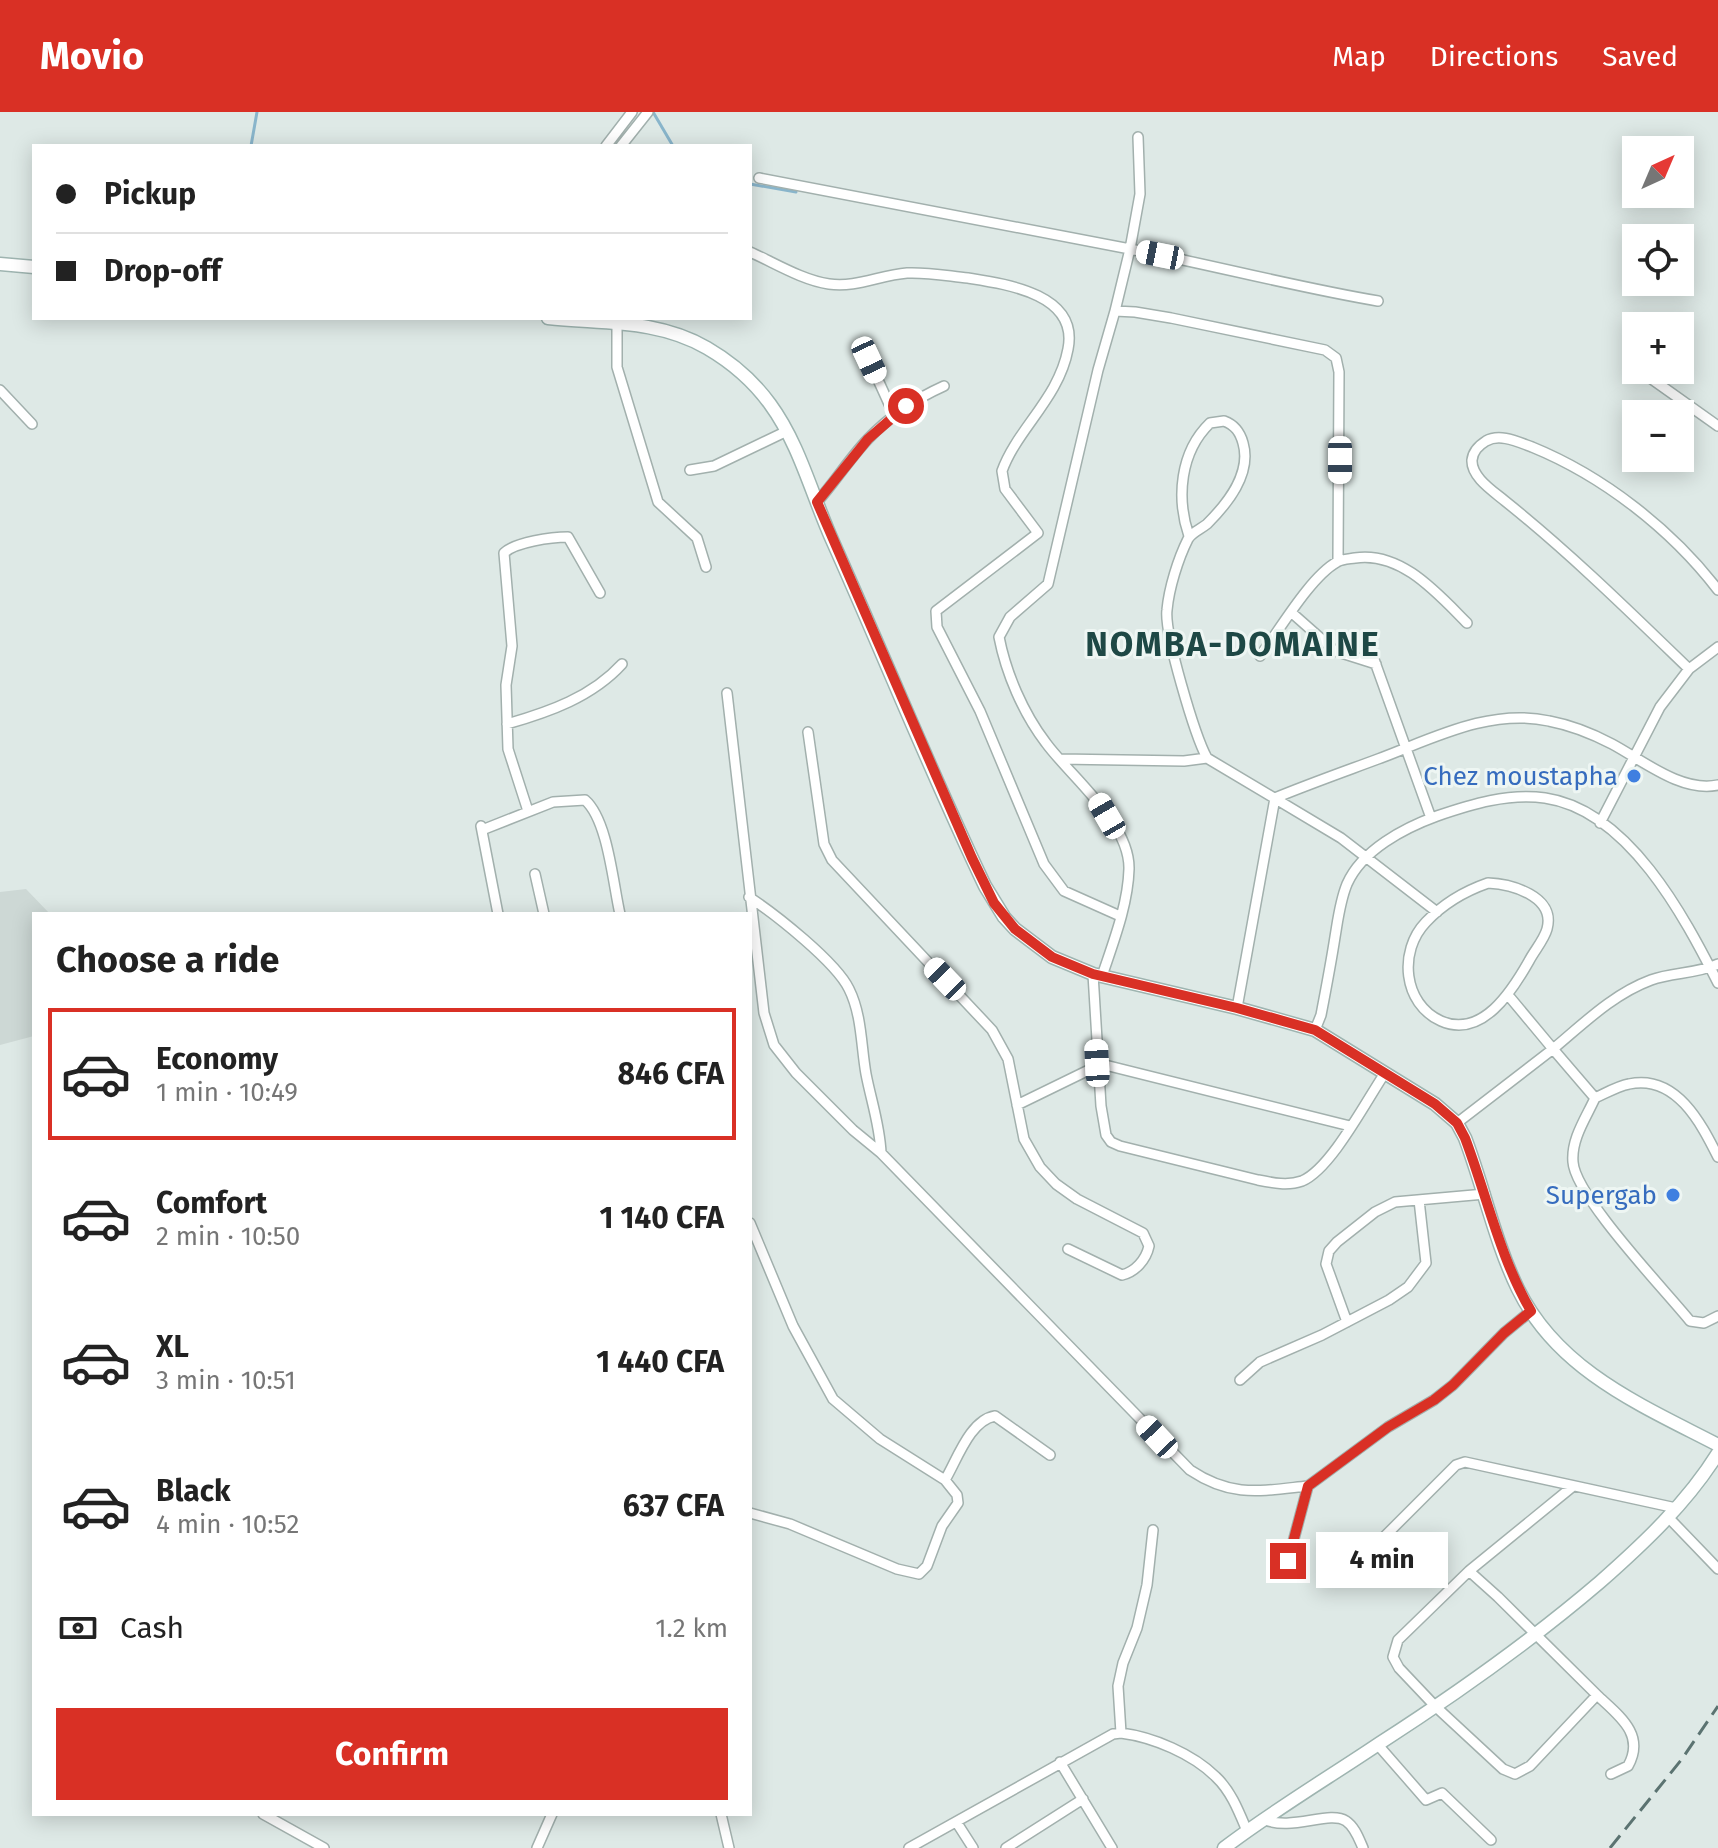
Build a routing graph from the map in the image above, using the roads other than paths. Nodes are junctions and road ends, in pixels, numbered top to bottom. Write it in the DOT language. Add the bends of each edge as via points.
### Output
graph roads {
  1 [pos="632,112"];
  2 [pos="648,112"];
  3 [pos="1138,137"];
  4 [pos="608,144"];
  5 [pos="623,144"];
  6 [pos="759,178"];
  7 [pos="1130,249"];
  8 [pos="752,253"];
  9 [pos="0,264"];
  10 [pos="32,267"];
  11 [pos="1378,301"];
  12 [pos="1115,311"];
  13 [pos="599,320"];
  14 [pos="625,321"];
  15 [pos="869,360"];
  16 [pos="1659,384"];
  17 [pos="944,386"];
  18 [pos="0,390"];
  19 [pos="894,415"];
  20 [pos="32,424"];
  21 [pos="1718,426"];
  22 [pos="787,431"];
  23 [pos="690,470"];
  24 [pos="817,502"];
  25 [pos="1189,536"];
  26 [pos="1338,561"];
  27 [pos="706,567"];
  28 [pos="1718,590"];
  29 [pos="600,593"];
  30 [pos="1292,613"];
  31 [pos="1467,623"];
  32 [pos="1718,647"];
  33 [pos="1371,651"];
  34 [pos="1260,656"];
  35 [pos="622,664"];
  36 [pos="1376,664"];
  37 [pos="1689,669"];
  38 [pos="727,693"];
  39 [pos="507,724"];
  40 [pos="808,732"];
  41 [pos="1405,748"];
  42 [pos="1636,757"];
  43 [pos="1207,758"];
  44 [pos="1060,759"];
  45 [pos="1718,785"];
  46 [pos="1275,798"];
  47 [pos="528,811"];
  48 [pos="1431,818"];
  49 [pos="1600,823"];
  50 [pos="1367,856"];
  51 [pos="535,874"];
  52 [pos="749,897"];
  53 [pos="498,912"];
  54 [pos="544,912"];
  55 [pos="620,912"];
  56 [pos="751,912"];
  57 [pos="1437,912"];
  58 [pos="1120,916"];
  59 [pos="752,920"];
  60 [pos="1714,966"];
  61 [pos="1098,975"];
  62 [pos="1718,983"];
  63 [pos="1508,995"];
  64 [pos="1237,1008"];
  65 [pos="1315,1030"];
  66 [pos="1553,1049"];
  67 [pos="1097,1064"];
  68 [pos="1385,1073"];
  69 [pos="1595,1098"];
  70 [pos="1017,1105"];
  71 [pos="1457,1123"];
  72 [pos="1350,1126"];
  73 [pos="881,1153"];
  74 [pos="1718,1157"];
  75 [pos="1485,1194"];
  76 [pos="1419,1200"];
  77 [pos="752,1228"];
  78 [pos="1068,1249"];
  79 [pos="1531,1311"];
  80 [pos="1718,1316"];
  81 [pos="1347,1322"];
  82 [pos="1240,1380"];
  83 [pos="1718,1445"];
  84 [pos="1718,1453"];
  85 [pos="1050,1455"];
  86 [pos="945,1480"];
  87 [pos="1308,1486"];
  88 [pos="1572,1487"];
  89 [pos="1672,1512"];
  90 [pos="752,1514"];
  91 [pos="1153,1530"];
  92 [pos="1371,1550"];
  93 [pos="1288,1561"];
  94 [pos="1718,1569"];
  95 [pos="1469,1571"];
  96 [pos="1536,1634"];
  97 [pos="1597,1695"];
  98 [pos="1435,1706"];
  99 [pos="1121,1733"];
  100 [pos="1378,1745"];
  101 [pos="1060,1762"];
  102 [pos="1611,1774"];
  103 [pos="1083,1799"];
  104 [pos="267,1816"];
  105 [pos="551,1816"];
  106 [pos="721,1816"];
  107 [pos="1263,1819"];
  108 [pos="957,1823"];
  109 [pos="1247,1831"];
  110 [pos="1491,1840"];
  111 [pos="324,1848"];
  112 [pos="537,1848"];
  113 [pos="729,1848"];
  114 [pos="909,1848"];
  115 [pos="973,1848"];
  116 [pos="1006,1848"];
  117 [pos="1112,1848"];
  118 [pos="1224,1848"];
  119 [pos="1363,1848"];
  1 -- 4 [label="street"];
  2 -- 5 [label="street"];
  3 -- 7 [label="street" via="1140,194"];
  6 -- 7 [label="street"];
  7 -- 11 [label="street"];
  7 -- 12 [label="street"];
  8 -- 58 [label="street" via="830,284 909,273 1003,285 1036,294 1068,323 1062,371 1002,471 1005,489 1038,533 936,611 937,627 1054,880 1075,898"];
  9 -- 10 [label="street"];
  12 -- 26 [label="street" via="1333,354 1341,409"];
  12 -- 44 [label="street" via="1048,584 1010,617 999,637 1006,671 1041,736"];
  13 -- 14 [label="street"];
  14 -- 22 [label="street" via="688,338 721,357 769,402"];
  14 -- 27 [label="street" via="617,367 658,502 697,538"];
  15 -- 19 [label="street"];
  16 -- 21 [label="street"];
  17 -- 19 [label="street"];
  18 -- 20 [label="street"];
  19 -- 24 [label="street"];
  22 -- 23 [label="street" via="714,466"];
  22 -- 24 [label="street"];
  24 -- 61 [label="street" via="994,903 1039,950"];
  25 -- 25 [label="street" via="1182,510 1190,448 1210,423 1224,421 1237,429 1243,442 1241,479 1229,500"];
  25 -- 43 [label="street" via="1166,621 1197,740"];
  26 -- 30 [label="street"];
  26 -- 31 [label="street" via="1367,556 1397,564 1424,581"];
  28 -- 37 [label="street" via="1677,545 1589,476 1502,438 1477,447 1472,465 1484,483"];
  29 -- 39 [label="street" via="568,537 520,544 504,553 512,646"];
  30 -- 34 [label="street"];
  30 -- 36 [label="street" via="1335,651"];
  32 -- 37 [label="street"];
  33 -- 36 [label="street"];
  35 -- 39 [label="street" via="595,689"];
  36 -- 41 [label="street"];
  37 -- 42 [label="street" via="1660,707"];
  38 -- 52 [label="street"];
  39 -- 47 [label="street" via="508,749"];
  40 -- 70 [label="street" via="829,854 992,1030 1008,1059"];
  41 -- 42 [label="street" via="1463,726 1532,718 1565,725"];
  41 -- 46 [label="street"];
  41 -- 48 [label="street"];
  42 -- 45 [label="street" via="1689,784"];
  42 -- 49 [label="street"];
  43 -- 44 [label="street"];
  43 -- 46 [label="street"];
  44 -- 58 [label="street" via="1096,798 1126,853 1129,868"];
  46 -- 50 [label="street"];
  46 -- 64 [label="street"];
  47 -- 53 [label="street" via="481,828"];
  47 -- 55 [label="street" via="570,800 590,803"];
  48 -- 49 [label="street" via="1479,802 1526,797 1568,805"];
  48 -- 50 [label="street"];
  49 -- 60 [label="street" via="1657,880"];
  50 -- 57 [label="street"];
  50 -- 65 [label="street" via="1347,883 1341,902"];
  51 -- 54 [label="street"];
  52 -- 56 [label="street"];
  52 -- 73 [label="street" via="835,968 851,992"];
  57 -- 63 [label="street" via="1423,924 1409,955 1409,986 1417,1001 1436,1018 1458,1025 1475,1022"];
  57 -- 63 [label="street" via="1488,883 1522,889 1537,898 1547,928"];
  58 -- 61 [label="street"];
  59 -- 73 [label="street" via="764,1013 774,1045 815,1093"];
  60 -- 62 [label="street"];
  60 -- 66 [label="street" via="1632,988"];
  61 -- 64 [label="street"];
  61 -- 67 [label="street"];
  63 -- 66 [label="street"];
  64 -- 65 [label="street"];
  65 -- 68 [label="street"];
  66 -- 69 [label="street"];
  66 -- 71 [label="street"];
  67 -- 70 [label="street"];
  67 -- 72 [label="street"];
  67 -- 72 [label="street" via="1111,1142 1189,1164 1291,1184 1318,1171"];
  68 -- 71 [label="street"];
  68 -- 72 [label="street"];
  69 -- 74 [label="street" via="1640,1082 1671,1091 1698,1118"];
  69 -- 80 [label="street" via="1577,1136 1573,1160 1589,1200 1690,1321 1704,1323"];
  70 -- 78 [label="street" via="1031,1155 1056,1184 1143,1233 1149,1246 1142,1261 1122,1275"];
  71 -- 75 [label="street"];
  73 -- 87 [label="street" via="1190,1470 1225,1489"];
  75 -- 76 [label="street"];
  75 -- 79 [label="street" via="1518,1289"];
  76 -- 81 [label="street" via="1426,1263 1408,1287"];
  76 -- 81 [label="street" via="1395,1202 1375,1212 1329,1251 1328,1272"];
  77 -- 86 [label="street" via="793,1326 833,1399 880,1439"];
  79 -- 83 [label="street" via="1570,1357 1614,1391"];
  79 -- 87 [label="street" via="1434,1400"];
  81 -- 82 [label="street" via="1260,1362"];
  84 -- 89 [label="street"];
  85 -- 86 [label="street" via="995,1416 987,1417 976,1426"];
  86 -- 90 [label="street" via="958,1503 919,1574"];
  87 -- 93 [label="street"];
  88 -- 89 [label="street"];
  88 -- 92 [label="street" via="1465,1462"];
  88 -- 95 [label="street"];
  89 -- 94 [label="street"];
  89 -- 96 [label="street" via="1625,1560"];
  91 -- 99 [label="street" via="1147,1585 1118,1686"];
  95 -- 96 [label="street"];
  95 -- 98 [label="street" via="1398,1640 1393,1657"];
  96 -- 97 [label="street"];
  96 -- 98 [label="street"];
  97 -- 98 [label="street" via="1530,1766 1515,1774"];
  97 -- 102 [label="street" via="1634,1737 1628,1766"];
  98 -- 100 [label="street"];
  99 -- 101 [label="street"];
  99 -- 109 [label="street" via="1168,1747 1205,1768 1229,1793"];
  100 -- 107 [label="street"];
  100 -- 110 [label="street" via="1426,1800 1442,1793"];
  101 -- 103 [label="street"];
  101 -- 108 [label="street"];
  103 -- 116 [label="street"];
  103 -- 117 [label="street"];
  104 -- 111 [label="street"];
  105 -- 112 [label="street"];
  106 -- 113 [label="street"];
  107 -- 109 [label="street"];
  107 -- 119 [label="street" via="1287,1824 1343,1819"];
  108 -- 114 [label="street"];
  108 -- 115 [label="street"];
  109 -- 118 [label="street"];
}
